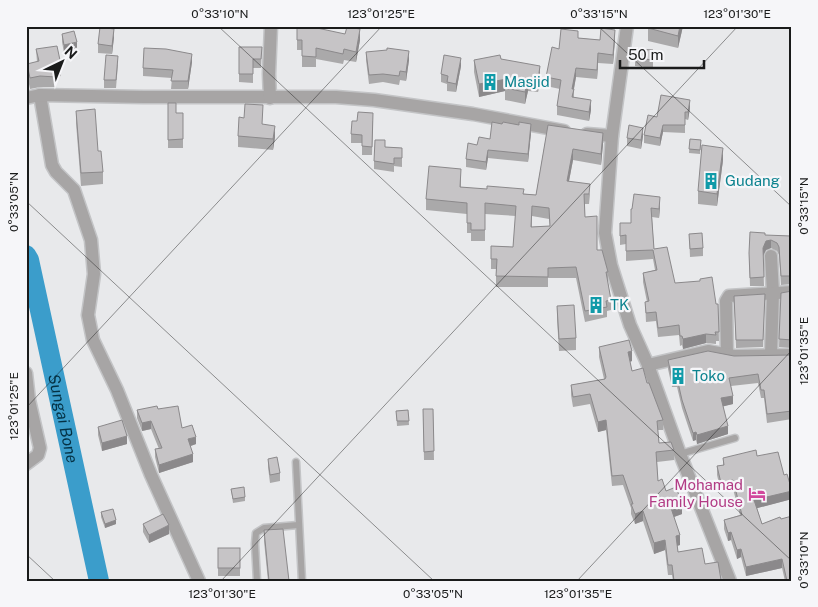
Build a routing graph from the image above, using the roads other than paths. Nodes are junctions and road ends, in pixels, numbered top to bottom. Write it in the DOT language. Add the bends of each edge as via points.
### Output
graph roads {
  1 [pos="271,26"];
  2 [pos="627,26"];
  3 [pos="40,95"];
  4 [pos="26,98"];
  5 [pos="270,98"];
  6 [pos="612,136"];
  7 [pos="772,256"];
  8 [pos="792,292"];
  9 [pos="773,293"];
  10 [pos="727,354"];
  11 [pos="772,354"];
  12 [pos="792,355"];
  13 [pos="648,365"];
  14 [pos="26,373"];
  15 [pos="735,438"];
  16 [pos="680,454"];
  17 [pos="296,462"];
  18 [pos="26,464"];
  19 [pos="298,525"];
  20 [pos="199,581"];
  21 [pos="257,581"];
  22 [pos="302,581"];
  23 [pos="730,581"];
  1 -- 5 [label="street"];
  2 -- 6 [label="street"];
  3 -- 4 [label="street"];
  3 -- 5 [label="street"];
  3 -- 20 [label="street" via="52,165 74,190 92,240 94,274 88,316 90,330"];
  5 -- 6 [label="street" via="374,100"];
  6 -- 13 [label="street" via="605,233 611,265 630,325"];
  7 -- 9 [label="street"];
  8 -- 9 [label="street"];
  9 -- 10 [label="street" via="732,295 728,298"];
  9 -- 11 [label="street"];
  10 -- 11 [label="street"];
  10 -- 13 [label="street" via="708,351"];
  11 -- 12 [label="street"];
  13 -- 16 [label="street"];
  14 -- 18 [label="street" via="40,448 38,455"];
  15 -- 16 [label="lane"];
  16 -- 23 [label="street"];
  17 -- 19 [label="lane"];
  19 -- 21 [label="lane" via="264,528 256,533"];
  19 -- 22 [label="lane"];
}
